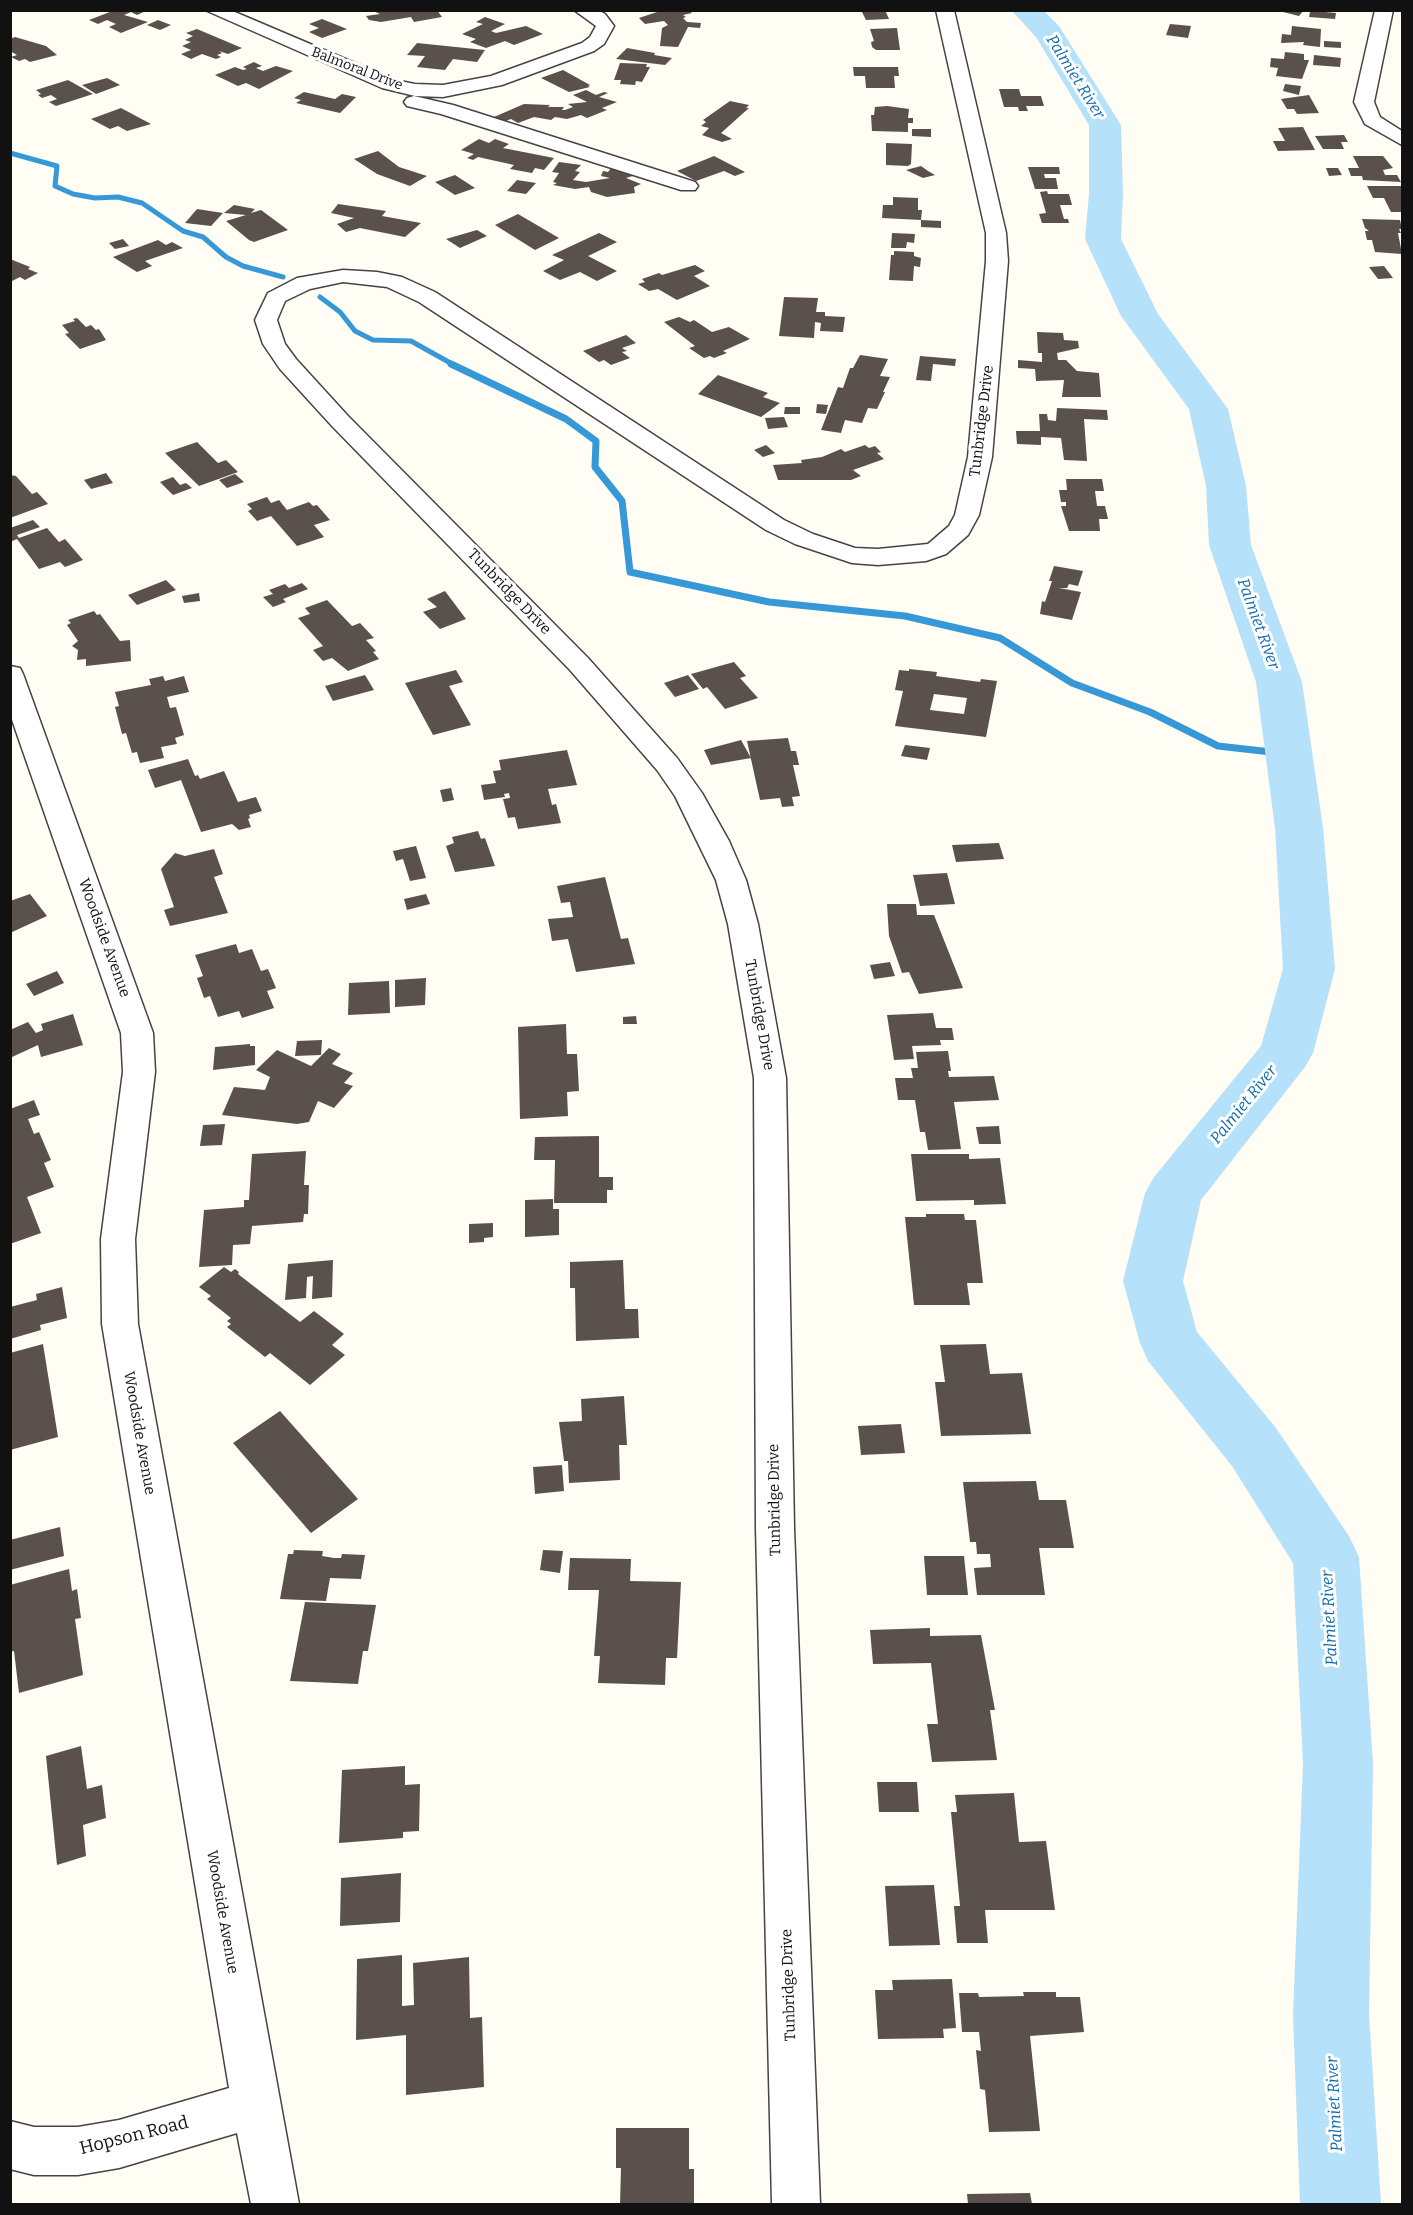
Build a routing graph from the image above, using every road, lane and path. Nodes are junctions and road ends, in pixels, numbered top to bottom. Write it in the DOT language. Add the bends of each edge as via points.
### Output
graph roads {
  1 [pos="213,10"];
  2 [pos="583,10"];
  3 [pos="945,10"];
  4 [pos="1384,10"];
  5 [pos="389,84"];
  6 [pos="1402,139"];
  7 [pos="688,186"];
  8 [pos="10,674"];
  9 [pos="255,2104"];
  10 [pos="10,2145"];
  11 [pos="275,2205"];
  12 [pos="796,2205"];
  1 -- 5 [label="street, Balmoral Drive"];
  2 -- 5 [label="street, Balmoral Drive" via="604,22 604,32 588,47 495,81 460,89 427,91"];
  3 -- 12 [label="street, Tunbridge Drive" via="996,233 997,261 980,457 968,515 949,541 937,549 878,557 852,555 775,525 427,297 394,282 351,276 305,283 276,298 266,320 274,344 288,364 579,664 667,764 688,793 731,880 745,934 770,1077 775,1528"];
  4 -- 6 [label="street" via="1364,102 1372,120"];
  5 -- 7 [label="street" via="392,93 402,99"];
  8 -- 9 [label="street, Woodside Avenue" via="137,1033 139,1072 118,1239 120,1324"];
  9 -- 10 [label="street, Hopson Road" via="119,2144 78,2151 34,2151"];
  9 -- 11 [label="street, Woodside Avenue"];
}
